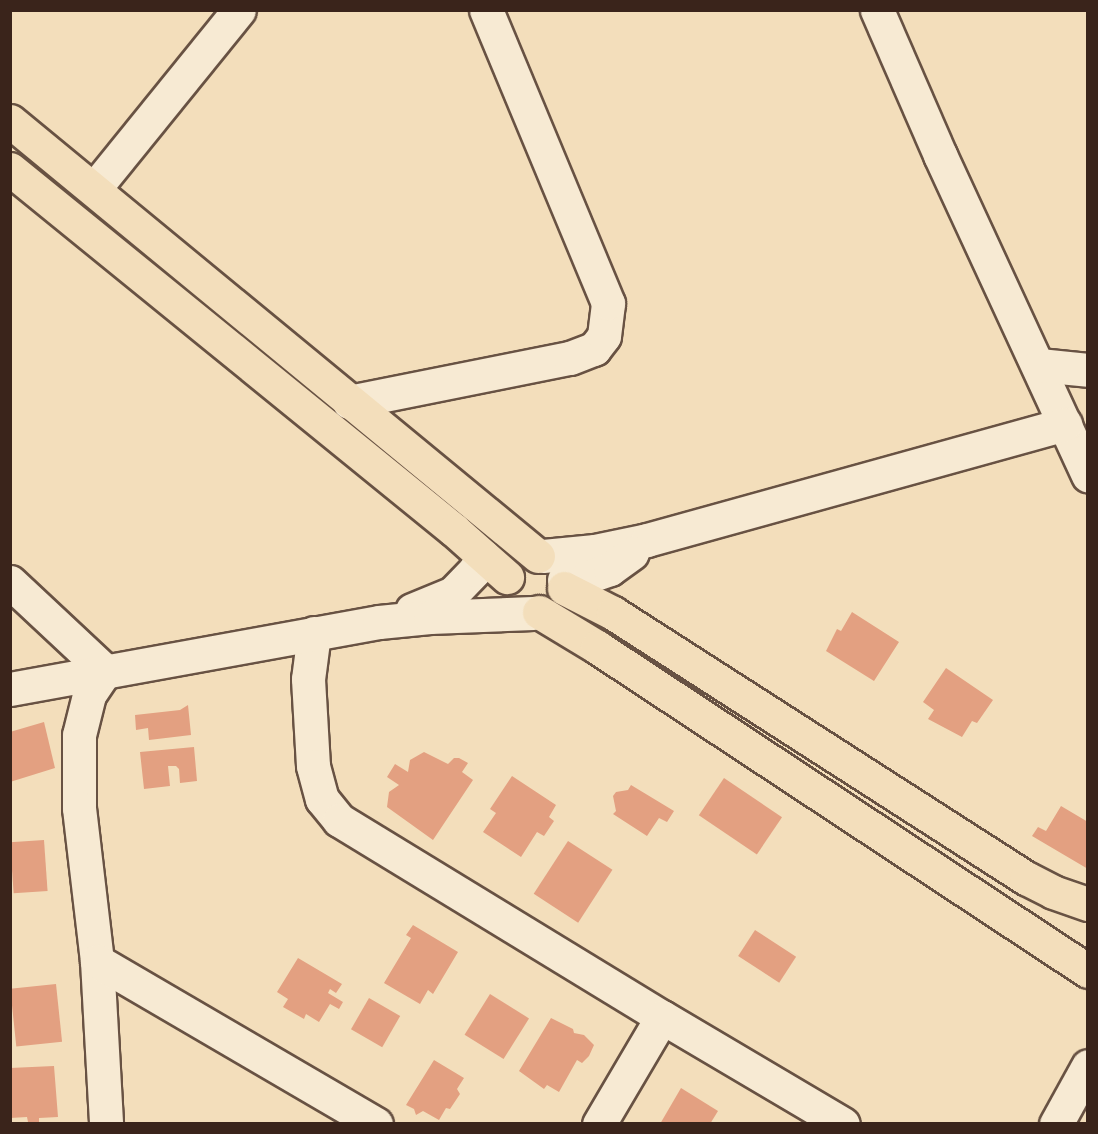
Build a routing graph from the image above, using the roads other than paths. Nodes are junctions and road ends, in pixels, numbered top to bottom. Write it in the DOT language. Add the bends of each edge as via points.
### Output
graph roads {
  1 [pos="239,10"];
  2 [pos="486,10"];
  3 [pos="877,10"];
  4 [pos="10,121"];
  5 [pos="10,169"];
  6 [pos="94,189"];
  7 [pos="1039,365"];
  8 [pos="1088,370"];
  9 [pos="349,402"];
  10 [pos="1065,424"];
  11 [pos="1088,475"];
  12 [pos="483,556"];
  13 [pos="552,570"];
  14 [pos="507,577"];
  15 [pos="10,582"];
  16 [pos="536,613"];
  17 [pos="379,622"];
  18 [pos="314,633"];
  19 [pos="105,671"];
  20 [pos="10,689"];
  21 [pos="1088,904"];
  22 [pos="97,961"];
  23 [pos="1088,971"];
  24 [pos="662,1017"];
  25 [pos="1088,1066"];
  26 [pos="106,1124"];
  27 [pos="375,1124"];
  28 [pos="599,1124"];
  29 [pos="843,1124"];
  30 [pos="1056,1124"];
  1 -- 6 [label="street"];
  2 -- 9 [label="street" via="608,303 604,336 594,349 570,358"];
  3 -- 7 [label="street"];
  4 -- 6 [label="main road"];
  5 -- 12 [label="main road"];
  6 -- 9 [label="main road"];
  7 -- 8 [label="street"];
  7 -- 10 [label="street"];
  9 -- 13 [label="main road"];
  10 -- 11 [label="street"];
  10 -- 13 [label="street" via="647,540 630,556 587,577"];
  12 -- 14 [label="main road"];
  12 -- 17 [label="street" via="476,570 453,593"];
  13 -- 14 [label="main road" via="522,558"];
  13 -- 16 [label="main road" via="553,607"];
  13 -- 21 [label="main road" via="613,614 1026,878"];
  14 -- 16 [label="main road" via="509,597 523,610"];
  15 -- 19 [label="street"];
  16 -- 17 [label="street"];
  16 -- 23 [label="main road" via="597,647"];
  17 -- 18 [label="street"];
  18 -- 19 [label="street"];
  18 -- 24 [label="street" via="308,679 313,766 322,799 339,820"];
  19 -- 20 [label="street"];
  19 -- 22 [label="street" via="89,695 80,735 79,808"];
  22 -- 26 [label="street"];
  22 -- 27 [label="street"];
  24 -- 28 [label="street"];
  24 -- 29 [label="street"];
  25 -- 30 [label="street"];
}
